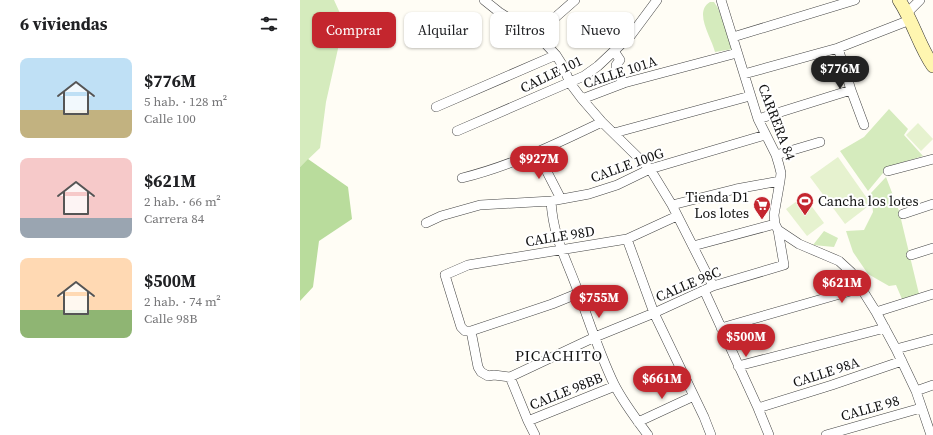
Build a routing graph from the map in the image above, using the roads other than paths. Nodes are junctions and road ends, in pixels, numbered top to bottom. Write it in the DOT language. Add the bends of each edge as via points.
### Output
graph roads {
  1 [pos="484,0"];
  2 [pos="575,0"];
  3 [pos="657,0"];
  4 [pos="721,0"];
  5 [pos="854,0"];
  6 [pos="899,0"];
  7 [pos="920,0"];
  8 [pos="499,12"];
  9 [pos="559,14"];
  10 [pos="909,17"];
  11 [pos="634,30"];
  12 [pos="733,37"];
  13 [pos="549,48"];
  14 [pos="617,48"];
  15 [pos="838,48"];
  16 [pos="614,51"];
  17 [pos="737,53"];
  18 [pos="556,55"];
  19 [pos="933,66"];
  20 [pos="744,74"];
  21 [pos="570,83"];
  22 [pos="624,83"];
  23 [pos="851,90"];
  24 [pos="750,96"];
  25 [pos="582,99"];
  26 [pos="436,107"];
  27 [pos="758,119"];
  28 [pos="602,122"];
  29 [pos="864,125"];
  30 [pos="457,131"];
  31 [pos="614,133"];
  32 [pos="765,135"];
  33 [pos="820,142"];
  34 [pos="539,152"];
  35 [pos="776,155"];
  36 [pos="933,159"];
  37 [pos="650,170"];
  38 [pos="888,171"];
  39 [pos="462,178"];
  40 [pos="780,181"];
  41 [pos="561,199"];
  42 [pos="551,201"];
  43 [pos="933,204"];
  44 [pos="672,205"];
  45 [pos="903,214"];
  46 [pos="677,216"];
  47 [pos="426,223"];
  48 [pos="776,227"];
  49 [pos="627,239"];
  50 [pos="693,246"];
  51 [pos="933,248"];
  52 [pos="561,250"];
  53 [pos="911,255"];
  54 [pos="784,265"];
  55 [pos="713,286"];
  56 [pos="862,288"];
  57 [pos="704,290"];
  58 [pos="579,292"];
  59 [pos="933,294"];
  60 [pos="876,312"];
  61 [pos="654,313"];
  62 [pos="721,328"];
  63 [pos="885,328"];
  64 [pos="471,330"];
  65 [pos="595,337"];
  66 [pos="933,339"];
  67 [pos="896,349"];
  68 [pos="902,361"];
  69 [pos="738,366"];
  70 [pos="510,377"];
  71 [pos="933,385"];
  72 [pos="615,386"];
  73 [pos="916,391"];
  74 [pos="694,396"];
  75 [pos="758,408"];
  76 [pos="921,408"];
  77 [pos="528,421"];
  78 [pos="638,422"];
  79 [pos="931,433"];
  80 [pos="535,435"];
  81 [pos="648,435"];
  82 [pos="711,435"];
  83 [pos="769,435"];
  84 [pos="826,435"];
  1 -- 8 [label="street"];
  2 -- 9 [label="street"];
  3 -- 11 [label="street, CALLE 101"];
  4 -- 12 [label="street, CARRERA 84"];
  5 -- 12 [label="street"];
  6 -- 10 [label="street"];
  7 -- 10 [label="street"];
  10 -- 15 [label="street"];
  10 -- 19 [label="street"];
  12 -- 17 [label="street, CARRERA 84"];
  13 -- 18 [label="street"];
  14 -- 16 [label="street, CALLE 101"];
  15 -- 20 [label="street"];
  15 -- 23 [label="street"];
  16 -- 21 [label="street, CALLE 101" via="598,66"];
  16 -- 22 [label="street" via="620,60 616,71"];
  17 -- 20 [label="street, CARRERA 84"];
  17 -- 22 [label="street, CALLE 101A"];
  18 -- 21 [label="street"];
  18 -- 26 [label="street"];
  20 -- 24 [label="street, CARRERA 84"];
  21 -- 25 [label="street"];
  21 -- 30 [label="street, CALLE 101"];
  22 -- 25 [label="street, CALLE 101A"];
  23 -- 27 [label="street"];
  23 -- 29 [label="street"];
  24 -- 27 [label="street, CARRERA 84"];
  24 -- 31 [label="street"];
  25 -- 28 [label="street"];
  27 -- 32 [label="street, CARRERA 84"];
  28 -- 31 [label="street"];
  28 -- 34 [label="street"];
  31 -- 37 [label="street"];
  32 -- 35 [label="street, CARRERA 84"];
  32 -- 37 [label="street, CALLE 100G"];
  33 -- 35 [label="street"];
  34 -- 39 [label="street"];
  34 -- 41 [label="street"];
  35 -- 40 [label="street, CARRERA 84" via="781,173"];
  36 -- 38 [label="street"];
  37 -- 41 [label="street, CALLE 100G" via="617,185"];
  37 -- 44 [label="street"];
  40 -- 44 [label="street"];
  40 -- 48 [label="street, CARRERA 84" via="774,215"];
  41 -- 42 [label="street, CALLE 100G"];
  42 -- 47 [label="street, CALLE 100G" via="480,206 441,216"];
  42 -- 52 [label="street" via="554,228"];
  43 -- 45 [label="street"];
  44 -- 46 [label="street"];
  46 -- 49 [label="street, CALLE 98D"];
  46 -- 50 [label="street"];
  48 -- 50 [label="street"];
  48 -- 54 [label="street, CARRERA 84"];
  48 -- 56 [label="street" via="799,244 839,261 851,272"];
  49 -- 52 [label="street, CALLE 98D"];
  49 -- 61 [label="street"];
  50 -- 55 [label="street"];
  51 -- 53 [label="street"];
  52 -- 58 [label="street"];
  52 -- 64 [label="street, CALLE 98D" via="468,265 445,275 461,327 465,331"];
  54 -- 55 [label="street, CALLE 98C"];
  55 -- 57 [label="street, CALLE 98C"];
  56 -- 60 [label="street"];
  56 -- 62 [label="street"];
  57 -- 61 [label="street, CALLE 98C"];
  57 -- 62 [label="street"];
  58 -- 64 [label="street" via="552,304"];
  58 -- 65 [label="street"];
  59 -- 60 [label="street"];
  60 -- 63 [label="street"];
  61 -- 65 [label="street, CALLE 98C"];
  61 -- 74 [label="street"];
  62 -- 69 [label="street"];
  63 -- 67 [label="street"];
  63 -- 69 [label="street"];
  64 -- 70 [label="street" via="480,372 488,376"];
  65 -- 70 [label="street, CALLE 98C"];
  65 -- 72 [label="street"];
  66 -- 67 [label="street"];
  67 -- 68 [label="street"];
  68 -- 73 [label="street"];
  68 -- 75 [label="street, CALLE 98A"];
  69 -- 75 [label="street"];
  70 -- 77 [label="street"];
  71 -- 73 [label="street, CALLE 98"];
  72 -- 77 [label="street, CALLE 98BB"];
  72 -- 78 [label="street"];
  73 -- 76 [label="street"];
  74 -- 78 [label="street"];
  74 -- 82 [label="street"];
  75 -- 83 [label="street"];
  76 -- 79 [label="street"];
  76 -- 84 [label="street, CALLE 98"];
  77 -- 80 [label="street"];
  78 -- 81 [label="street"];
}
